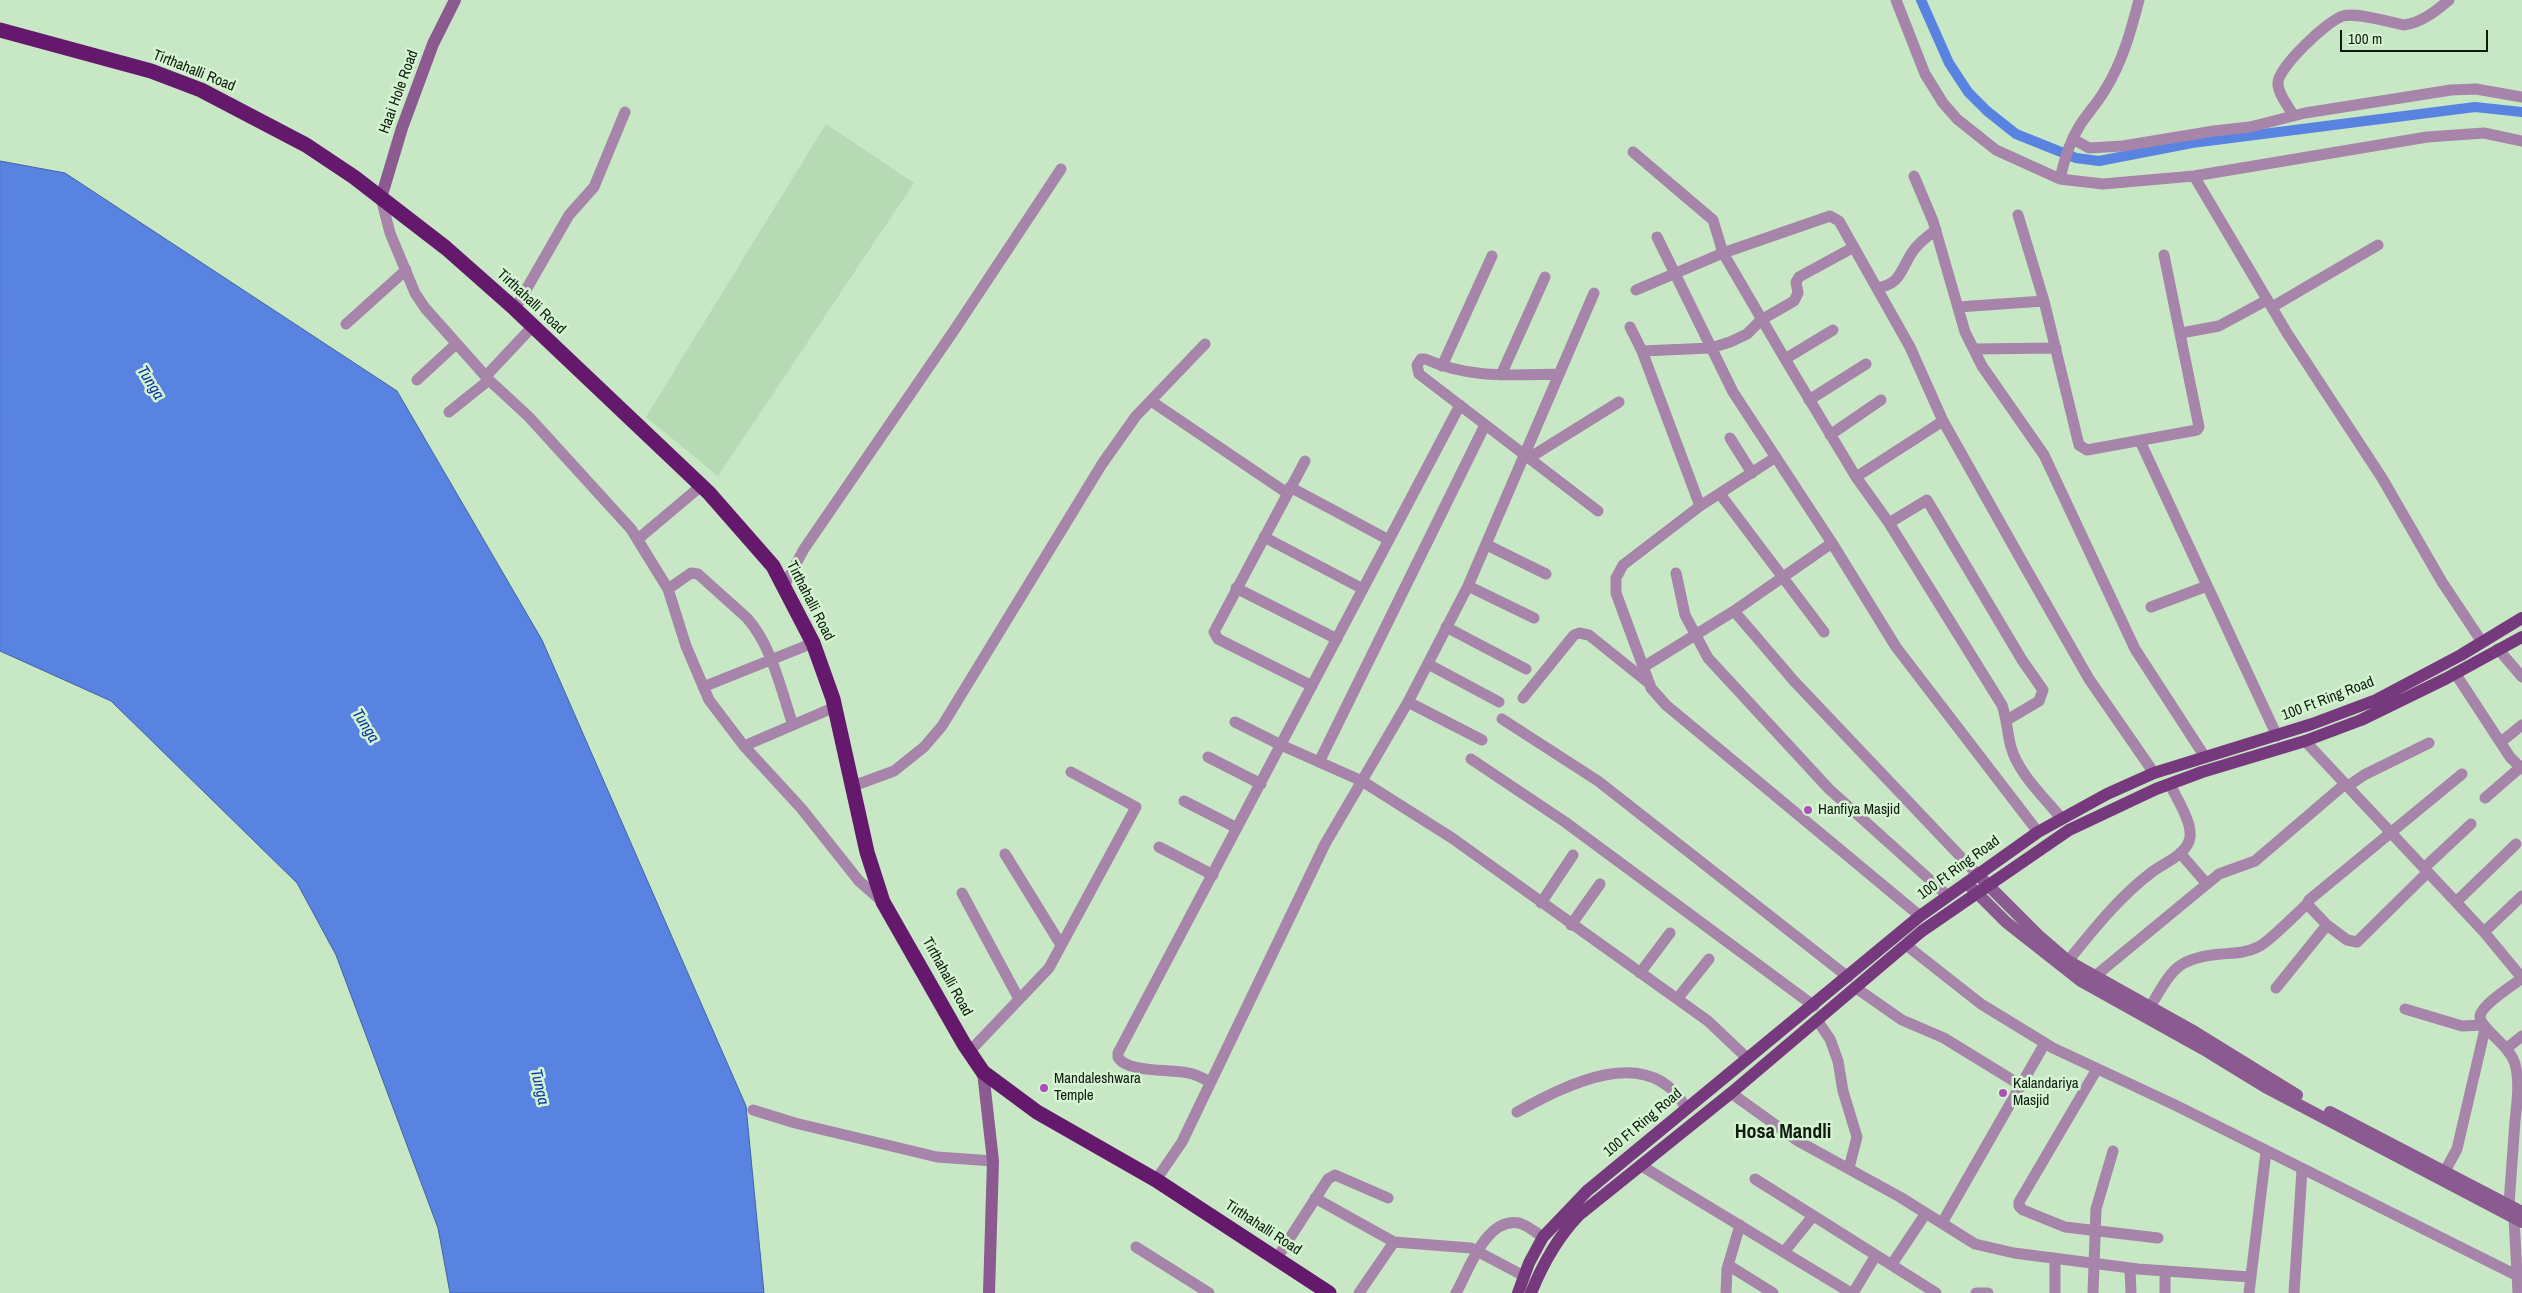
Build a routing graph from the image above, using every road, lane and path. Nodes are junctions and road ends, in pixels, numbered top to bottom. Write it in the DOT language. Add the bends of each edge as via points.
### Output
graph roads {
  1 [pos="455,0"];
  2 [pos="1896,0"];
  3 [pos="2139,0"];
  4 [pos="2449,0"];
  5 [pos="0,30"];
  6 [pos="2522,97"];
  7 [pos="625,112"];
  8 [pos="2293,116"];
  9 [pos="2522,141"];
  10 [pos="2072,142"];
  11 [pos="1633,152"];
  12 [pos="1061,169"];
  13 [pos="2061,175"];
  14 [pos="1914,176"];
  15 [pos="2194,176"];
  16 [pos="381,198"];
  17 [pos="2018,215"];
  18 [pos="1936,230"];
  19 [pos="1657,237"];
  20 [pos="2378,244"];
  21 [pos="1854,247"];
  22 [pos="1723,253"];
  23 [pos="2164,254"];
  24 [pos="1492,256"];
  25 [pos="406,270"];
  26 [pos="1674,274"];
  27 [pos="1545,278"];
  28 [pos="1877,288"];
  29 [pos="1636,290"];
  30 [pos="1594,293"];
  31 [pos="2044,301"];
  32 [pos="2270,304"];
  33 [pos="1958,307"];
  34 [pos="515,309"];
  35 [pos="1761,320"];
  36 [pos="346,324"];
  37 [pos="532,326"];
  38 [pos="1630,327"];
  39 [pos="1833,330"];
  40 [pos="2181,333"];
  41 [pos="456,344"];
  42 [pos="1205,344"];
  43 [pos="1711,348"];
  44 [pos="2056,348"];
  45 [pos="1974,349"];
  46 [pos="1642,351"];
  47 [pos="1785,359"];
  48 [pos="1866,364"];
  49 [pos="1442,366"];
  50 [pos="1560,374"];
  51 [pos="1501,375"];
  52 [pos="487,378"];
  53 [pos="417,380"];
  54 [pos="1809,400"];
  55 [pos="1881,400"];
  56 [pos="1151,401"];
  57 [pos="1618,402"];
  58 [pos="1460,405"];
  59 [pos="448,412"];
  60 [pos="1943,421"];
  61 [pos="1486,425"];
  62 [pos="1830,435"];
  63 [pos="1730,438"];
  64 [pos="2140,441"];
  65 [pos="1527,456"];
  66 [pos="1776,457"];
  67 [pos="1305,461"];
  68 [pos="1752,473"];
  69 [pos="1856,477"];
  70 [pos="701,486"];
  71 [pos="1289,490"];
  72 [pos="1720,494"];
  73 [pos="1700,506"];
  74 [pos="1598,511"];
  75 [pos="1889,522"];
  76 [pos="1264,537"];
  77 [pos="638,539"];
  78 [pos="1389,540"];
  79 [pos="1832,543"];
  80 [pos="1487,545"];
  81 [pos="1676,573"];
  82 [pos="1546,574"];
  83 [pos="1782,578"];
  84 [pos="784,586"];
  85 [pos="1468,586"];
  86 [pos="2208,586"];
  87 [pos="1236,588"];
  88 [pos="668,589"];
  89 [pos="1363,589"];
  90 [pos="2151,607"];
  91 [pos="1734,611"];
  92 [pos="1534,618"];
  93 [pos="2522,618"];
  94 [pos="1446,628"];
  95 [pos="1824,632"];
  96 [pos="1695,636"];
  97 [pos="2522,637"];
  98 [pos="1337,639"];
  99 [pos="2482,642"];
  100 [pos="813,643"];
  101 [pos="2498,649"];
  102 [pos="771,660"];
  103 [pos="1428,664"];
  104 [pos="1645,666"];
  105 [pos="1526,669"];
  106 [pos="2455,673"];
  107 [pos="2522,677"];
  108 [pos="1650,684"];
  109 [pos="1312,686"];
  110 [pos="703,687"];
  111 [pos="1523,698"];
  112 [pos="1408,702"];
  113 [pos="1499,702"];
  114 [pos="835,707"];
  115 [pos="1502,719"];
  116 [pos="2007,720"];
  117 [pos="1235,722"];
  118 [pos="793,725"];
  119 [pos="2522,725"];
  120 [pos="2277,736"];
  121 [pos="1482,740"];
  122 [pos="2305,742"];
  123 [pos="2501,742"];
  124 [pos="2429,743"];
  125 [pos="744,746"];
  126 [pos="1281,746"];
  127 [pos="1208,757"];
  128 [pos="2205,757"];
  129 [pos="1471,759"];
  130 [pos="1319,762"];
  131 [pos="2521,768"];
  132 [pos="1071,772"];
  133 [pos="2154,773"];
  134 [pos="2462,774"];
  135 [pos="1362,781"];
  136 [pos="1261,784"];
  137 [pos="2170,784"];
  138 [pos="2347,785"];
  139 [pos="853,786"];
  140 [pos="2485,798"];
  141 [pos="1184,801"];
  142 [pos="2061,818"];
  143 [pos="2471,824"];
  144 [pos="1237,828"];
  145 [pos="2038,832"];
  146 [pos="2391,832"];
  147 [pos="2516,844"];
  148 [pos="1159,848"];
  149 [pos="2180,853"];
  150 [pos="1005,854"];
  151 [pos="1573,855"];
  152 [pos="2426,870"];
  153 [pos="1213,875"];
  154 [pos="1978,875"];
  155 [pos="1967,883"];
  156 [pos="1600,884"];
  157 [pos="2207,884"];
  158 [pos="1987,886"];
  159 [pos="962,893"];
  160 [pos="1975,893"];
  161 [pos="1948,896"];
  162 [pos="2522,896"];
  163 [pos="883,902"];
  164 [pos="2456,902"];
  165 [pos="1541,903"];
  166 [pos="2307,904"];
  167 [pos="1920,916"];
  168 [pos="1571,925"];
  169 [pos="2327,925"];
  170 [pos="2484,932"];
  171 [pos="1670,934"];
  172 [pos="1061,945"];
  173 [pos="1906,945"];
  174 [pos="1709,959"];
  175 [pos="2068,961"];
  176 [pos="1640,973"];
  177 [pos="2094,976"];
  178 [pos="1848,977"];
  179 [pos="2522,978"];
  180 [pos="1856,988"];
  181 [pos="2276,988"];
  182 [pos="1019,999"];
  183 [pos="1677,999"];
  184 [pos="1814,1006"];
  185 [pos="2150,1008"];
  186 [pos="2406,1009"];
  187 [pos="1817,1020"];
  188 [pos="2484,1027"];
  189 [pos="2522,1036"];
  190 [pos="2045,1043"];
  191 [pos="2507,1048"];
  192 [pos="969,1052"];
  193 [pos="1748,1058"];
  194 [pos="2097,1069"];
  195 [pos="983,1072"];
  196 [pos="1210,1082"];
  197 [pos="2022,1086"];
  198 [pos="1732,1093"];
  199 [pos="1686,1108"];
  200 [pos="753,1110"];
  201 [pos="1517,1112"];
  202 [pos="2113,1151"];
  203 [pos="2266,1152"];
  204 [pos="993,1161"];
  205 [pos="1640,1165"];
  206 [pos="1849,1168"];
  207 [pos="2302,1170"];
  208 [pos="2445,1172"];
  209 [pos="1755,1179"];
  210 [pos="1156,1180"];
  211 [pos="1315,1198"];
  212 [pos="1388,1198"];
  213 [pos="2509,1204"];
  214 [pos="1926,1212"];
  215 [pos="1813,1216"];
  216 [pos="2519,1217"];
  217 [pos="1942,1223"];
  218 [pos="1740,1225"];
  219 [pos="2094,1231"];
  220 [pos="1543,1237"];
  221 [pos="2158,1238"];
  222 [pos="1394,1242"];
  223 [pos="1136,1247"];
  224 [pos="1479,1251"];
  225 [pos="1784,1252"];
  226 [pos="1876,1255"];
  227 [pos="1277,1258"];
  228 [pos="2055,1258"];
  229 [pos="2093,1263"];
  230 [pos="1892,1264"];
  231 [pos="1728,1265"];
  232 [pos="2130,1268"];
  233 [pos="2165,1271"];
  234 [pos="2516,1275"];
  235 [pos="1524,1276"];
  236 [pos="2250,1277"];
  237 [pos="989,1293"];
  238 [pos="1210,1293"];
  239 [pos="1329,1293"];
  240 [pos="1359,1293"];
  241 [pos="1456,1293"];
  242 [pos="1518,1293"];
  243 [pos="1531,1293"];
  244 [pos="1726,1293"];
  245 [pos="1773,1293"];
  246 [pos="1852,1293"];
  247 [pos="1936,1293"];
  248 [pos="1976,1293"];
  249 [pos="1988,1293"];
  250 [pos="2055,1293"];
  251 [pos="2093,1293"];
  252 [pos="2131,1293"];
  253 [pos="2166,1293"];
  254 [pos="2249,1293"];
  255 [pos="2294,1293"];
  256 [pos="2518,1293"];
  1 -- 16 [label="street, Haai Hole Road" via="433,44"];
  2 -- 13 [label="street" via="1925,74 1957,119 1996,150"];
  3 -- 10 [label="street" via="2116,70"];
  4 -- 8 [label="street" via="2411,24 2351,15 2336,19 2301,49 2279,77 2278,88"];
  5 -- 16 [label="highway, Tirthahalli Road" via="151,71 201,90 306,145"];
  6 -- 8 [label="street" via="2476,89 2451,90"];
  7 -- 34 [label="street" via="594,187 568,215"];
  8 -- 10 [label="street" via="2250,127 2123,146 2089,148"];
  9 -- 15 [label="street" via="2484,133 2427,137"];
  10 -- 13 [label="street"];
  11 -- 22 [label="street" via="1709,215"];
  12 -- 84 [label="street" via="804,549"];
  13 -- 15 [label="street" via="2103,184"];
  14 -- 18 [label="street"];
  15 -- 32 [label="street"];
  16 -- 25 [label="street" via="390,233"];
  16 -- 34 [label="highway, Tirthahalli Road" via="446,248"];
  17 -- 31 [label="street"];
  18 -- 28 [label="street" via="1911,253 1895,281"];
  18 -- 33 [label="street"];
  19 -- 26 [label="street"];
  20 -- 32 [label="street"];
  21 -- 22 [label="street" via="1839,221 1830,216"];
  21 -- 28 [label="street"];
  21 -- 35 [label="street" via="1799,277 1794,301"];
  22 -- 26 [label="street"];
  22 -- 35 [label="street"];
  23 -- 40 [label="street"];
  24 -- 49 [label="street"];
  25 -- 36 [label="street"];
  25 -- 41 [label="street" via="425,308"];
  26 -- 29 [label="street"];
  26 -- 43 [label="street"];
  27 -- 51 [label="street"];
  28 -- 60 [label="street" via="1910,346"];
  30 -- 50 [label="street"];
  31 -- 33 [label="street"];
  31 -- 44 [label="street"];
  32 -- 40 [label="street" via="2219,326"];
  32 -- 99 [label="street"];
  33 -- 45 [label="street"];
  34 -- 37 [label="highway, Tirthahalli Road"];
  35 -- 43 [label="street" via="1747,334"];
  35 -- 47 [label="street"];
  37 -- 52 [label="street"];
  37 -- 70 [label="highway, Tirthahalli Road"];
  38 -- 46 [label="street"];
  39 -- 47 [label="street"];
  40 -- 64 [label="street" via="2199,427"];
  41 -- 52 [label="street"];
  41 -- 53 [label="street"];
  42 -- 56 [label="street"];
  43 -- 46 [label="street"];
  43 -- 66 [label="street" via="1732,392"];
  44 -- 45 [label="street"];
  44 -- 64 [label="street" via="2082,448 2087,450"];
  45 -- 128 [label="street" via="1982,366 2044,455 2135,649"];
  46 -- 73 [label="street"];
  47 -- 54 [label="street"];
  48 -- 54 [label="street"];
  49 -- 51 [label="street" via="1461,372"];
  49 -- 58 [label="street" via="1421,359 1416,365 1419,374"];
  50 -- 51 [label="street"];
  50 -- 65 [label="street"];
  52 -- 59 [label="street"];
  52 -- 77 [label="street" via="529,417"];
  54 -- 62 [label="street"];
  55 -- 62 [label="street"];
  56 -- 71 [label="street"];
  56 -- 139 [label="street" via="1136,416 1102,464 942,726 924,747 894,771"];
  57 -- 65 [label="street"];
  58 -- 61 [label="street"];
  58 -- 78 [label="street"];
  60 -- 69 [label="street"];
  60 -- 133 [label="street" via="2089,679"];
  61 -- 65 [label="street"];
  61 -- 130 [label="street"];
  62 -- 69 [label="street"];
  63 -- 68 [label="street"];
  64 -- 86 [label="street"];
  65 -- 74 [label="street"];
  65 -- 80 [label="street"];
  66 -- 68 [label="street"];
  66 -- 79 [label="street"];
  67 -- 71 [label="street"];
  68 -- 72 [label="street"];
  69 -- 75 [label="street"];
  70 -- 77 [label="street"];
  70 -- 84 [label="highway, Tirthahalli Road" via="773,566"];
  71 -- 76 [label="street"];
  71 -- 78 [label="street"];
  72 -- 73 [label="street"];
  72 -- 83 [label="street"];
  73 -- 104 [label="street" via="1623,566 1616,578 1616,593"];
  75 -- 116 [label="street" via="2002,705"];
  75 -- 116 [label="street" via="1927,500 2043,690 2039,700"];
  76 -- 87 [label="street"];
  76 -- 89 [label="street"];
  77 -- 88 [label="street"];
  78 -- 89 [label="street"];
  79 -- 83 [label="street"];
  79 -- 145 [label="street" via="1906,661"];
  80 -- 82 [label="street"];
  80 -- 85 [label="street"];
  81 -- 96 [label="street" via="1685,615"];
  83 -- 91 [label="street"];
  83 -- 95 [label="street"];
  84 -- 100 [label="highway, Tirthahalli Road"];
  85 -- 92 [label="street"];
  85 -- 94 [label="street"];
  86 -- 90 [label="street"];
  86 -- 120 [label="street"];
  87 -- 98 [label="street"];
  87 -- 109 [label="street" via="1214,636"];
  88 -- 102 [label="street" via="691,573 704,577 754,625"];
  88 -- 110 [label="street"];
  89 -- 98 [label="street"];
  91 -- 96 [label="street"];
  91 -- 154 [label="street" via="1794,681"];
  93 -- 99 [label="main road, 100 Ft Ring Road"];
  94 -- 103 [label="street"];
  94 -- 105 [label="street"];
  96 -- 104 [label="street"];
  96 -- 161 [label="street" via="1708,658 1829,789"];
  97 -- 101 [label="main road, 100 Ft Ring Road"];
  98 -- 109 [label="street"];
  99 -- 120 [label="main road, 100 Ft Ring Road" via="2376,700"];
  100 -- 102 [label="street"];
  100 -- 114 [label="highway, Tirthahalli Road"];
  101 -- 106 [label="main road, 100 Ft Ring Road"];
  101 -- 107 [label="street"];
  102 -- 110 [label="street"];
  102 -- 118 [label="street"];
  103 -- 112 [label="street"];
  103 -- 113 [label="street"];
  104 -- 108 [label="street"];
  106 -- 122 [label="main road, 100 Ft Ring Road" via="2361,720"];
  106 -- 123 [label="street"];
  108 -- 111 [label="street" via="1589,635 1579,633"];
  108 -- 167 [label="street" via="1666,705"];
  109 -- 126 [label="street"];
  110 -- 125 [label="street"];
  112 -- 121 [label="street"];
  112 -- 135 [label="street"];
  114 -- 118 [label="street"];
  114 -- 139 [label="highway, Tirthahalli Road"];
  115 -- 178 [label="street" via="1598,781"];
  116 -- 142 [label="street" via="2011,747 2019,765"];
  117 -- 126 [label="street"];
  118 -- 125 [label="street"];
  119 -- 123 [label="street"];
  120 -- 128 [label="main road, 100 Ft Ring Road"];
  122 -- 137 [label="main road, 100 Ft Ring Road"];
  122 -- 138 [label="street"];
  123 -- 131 [label="street"];
  124 -- 138 [label="street"];
  125 -- 163 [label="street" via="801,808 860,881"];
  126 -- 130 [label="street"];
  126 -- 136 [label="street"];
  127 -- 136 [label="street"];
  128 -- 133 [label="main road, 100 Ft Ring Road"];
  129 -- 184 [label="street" via="1565,822"];
  130 -- 135 [label="street"];
  131 -- 140 [label="street"];
  132 -- 172 [label="street" via="1136,807"];
  133 -- 142 [label="main road, 100 Ft Ring Road"];
  134 -- 146 [label="street"];
  135 -- 165 [label="street" via="1452,838"];
  135 -- 196 [label="street" via="1325,844"];
  136 -- 144 [label="street"];
  137 -- 149 [label="street" via="2190,836"];
  137 -- 158 [label="main road, 100 Ft Ring Road" via="2069,830"];
  138 -- 146 [label="street"];
  138 -- 157 [label="street" via="2255,861 2219,874"];
  139 -- 163 [label="highway, Tirthahalli Road" via="867,852"];
  141 -- 144 [label="street"];
  142 -- 145 [label="main road, 100 Ft Ring Road"];
  143 -- 152 [label="street"];
  144 -- 153 [label="street"];
  145 -- 154 [label="main road, 100 Ft Ring Road"];
  146 -- 152 [label="street"];
  146 -- 166 [label="street"];
  147 -- 164 [label="street"];
  148 -- 153 [label="street"];
  149 -- 157 [label="street"];
  149 -- 175 [label="street" via="2132,888"];
  150 -- 172 [label="street"];
  151 -- 165 [label="street"];
  152 -- 164 [label="street"];
  152 -- 169 [label="street" via="2357,942 2347,940"];
  153 -- 196 [label="street" via="1118,1057 1123,1063 1158,1071 1187,1072"];
  154 -- 155 [label="main road, 100 Ft Ring Road"];
  154 -- 158 [label="street"];
  155 -- 160 [label="street"];
  155 -- 161 [label="main road, 100 Ft Ring Road"];
  156 -- 168 [label="street"];
  157 -- 177 [label="street"];
  158 -- 160 [label="main road, 100 Ft Ring Road"];
  158 -- 175 [label="street"];
  159 -- 182 [label="street"];
  160 -- 173 [label="main road, 100 Ft Ring Road"];
  160 -- 216 [label="street" via="2006,922 2081,981 2265,1087"];
  161 -- 167 [label="main road, 100 Ft Ring Road"];
  162 -- 170 [label="street"];
  163 -- 192 [label="highway, Tirthahalli Road"];
  164 -- 170 [label="street"];
  165 -- 168 [label="street"];
  166 -- 169 [label="street"];
  166 -- 185 [label="street" via="2262,946 2248,952 2204,955 2182,962 2170,974"];
  167 -- 178 [label="main road, 100 Ft Ring Road"];
  168 -- 176 [label="street"];
  169 -- 181 [label="street"];
  170 -- 179 [label="street"];
  171 -- 176 [label="street"];
  172 -- 182 [label="street" via="1043,976"];
  173 -- 180 [label="main road, 100 Ft Ring Road"];
  173 -- 190 [label="street" via="1982,1004"];
  174 -- 183 [label="street"];
  175 -- 177 [label="street"];
  176 -- 183 [label="street"];
  177 -- 185 [label="street"];
  178 -- 184 [label="main road, 100 Ft Ring Road"];
  179 -- 188 [label="street" via="2485,1006 2480,1015"];
  180 -- 187 [label="main road, 100 Ft Ring Road"];
  180 -- 197 [label="street" via="1902,1020 1944,1038"];
  182 -- 192 [label="street"];
  183 -- 193 [label="street" via="1708,1021"];
  184 -- 193 [label="main road, 100 Ft Ring Road"];
  185 -- 208 [label="street" via="2297,1095"];
  186 -- 188 [label="street" via="2462,1026"];
  187 -- 198 [label="main road, 100 Ft Ring Road"];
  187 -- 206 [label="street" via="1830,1039 1838,1061 1857,1137"];
  188 -- 191 [label="street"];
  188 -- 208 [label="street" via="2457,1149"];
  189 -- 191 [label="street"];
  190 -- 194 [label="street"];
  190 -- 197 [label="street"];
  191 -- 213 [label="street" via="2515,1063 2518,1086"];
  192 -- 195 [label="highway, Tirthahalli Road"];
  193 -- 199 [label="main road, 100 Ft Ring Road"];
  194 -- 203 [label="street"];
  194 -- 219 [label="street" via="2019,1206 2064,1227"];
  195 -- 204 [label="street"];
  195 -- 210 [label="highway, Tirthahalli Road" via="1037,1112"];
  196 -- 210 [label="street" via="1182,1142"];
  197 -- 217 [label="street"];
  198 -- 205 [label="main road, 100 Ft Ring Road"];
  198 -- 206 [label="street" via="1798,1141"];
  199 -- 201 [label="street" via="1674,1089 1650,1076 1614,1072 1572,1083"];
  199 -- 220 [label="main road, 100 Ft Ring Road" via="1587,1191"];
  200 -- 204 [label="street" via="937,1156"];
  202 -- 219 [label="street" via="2096,1209"];
  203 -- 207 [label="street"];
  203 -- 236 [label="street"];
  204 -- 237 [label="street"];
  205 -- 218 [label="street"];
  205 -- 243 [label="main road, 100 Ft Ring Road" via="1567,1228 1549,1252"];
  206 -- 214 [label="street"];
  207 -- 234 [label="street"];
  207 -- 255 [label="street"];
  208 -- 213 [label="street"];
  209 -- 215 [label="street"];
  210 -- 227 [label="highway, Tirthahalli Road"];
  211 -- 212 [label="street" via="1328,1179 1335,1175"];
  211 -- 222 [label="street"];
  211 -- 227 [label="street"];
  213 -- 216 [label="street"];
  214 -- 217 [label="street"];
  214 -- 230 [label="street"];
  215 -- 225 [label="street"];
  215 -- 226 [label="street"];
  216 -- 234 [label="street"];
  217 -- 228 [label="street" via="1975,1244"];
  218 -- 225 [label="street"];
  218 -- 231 [label="street"];
  219 -- 221 [label="street"];
  219 -- 229 [label="street"];
  220 -- 224 [label="street" via="1522,1224 1510,1222 1482,1242"];
  220 -- 235 [label="main road, 100 Ft Ring Road"];
  222 -- 224 [label="street"];
  222 -- 240 [label="street"];
  223 -- 238 [label="street"];
  224 -- 235 [label="street"];
  224 -- 241 [label="street"];
  225 -- 246 [label="street"];
  226 -- 230 [label="street"];
  226 -- 246 [label="street"];
  227 -- 239 [label="highway, Tirthahalli Road"];
  228 -- 229 [label="street"];
  228 -- 250 [label="street"];
  229 -- 232 [label="street"];
  229 -- 251 [label="street"];
  230 -- 247 [label="street"];
  231 -- 244 [label="street"];
  231 -- 245 [label="street"];
  232 -- 233 [label="street"];
  232 -- 252 [label="street"];
  233 -- 236 [label="street"];
  233 -- 253 [label="street"];
  234 -- 256 [label="street"];
  235 -- 242 [label="main road, 100 Ft Ring Road"];
  236 -- 254 [label="street"];
  248 -- 249 [label="street"];
}
